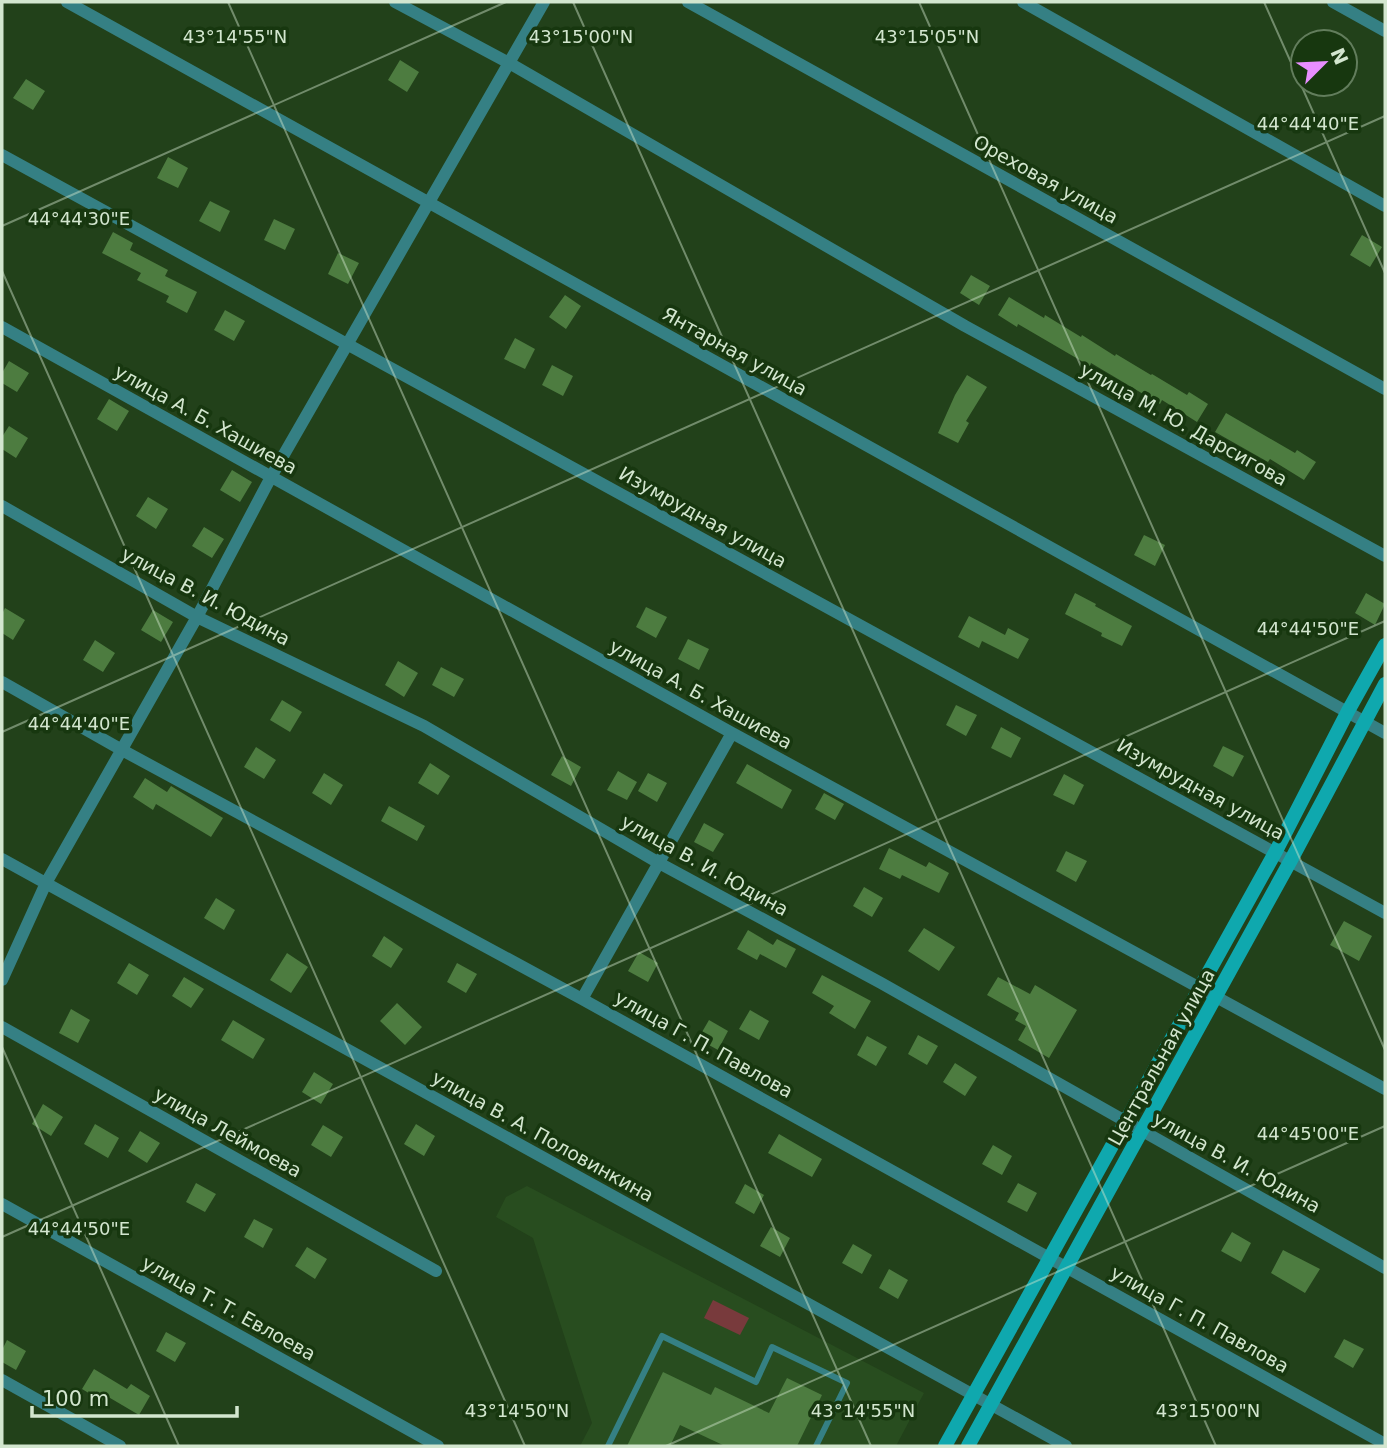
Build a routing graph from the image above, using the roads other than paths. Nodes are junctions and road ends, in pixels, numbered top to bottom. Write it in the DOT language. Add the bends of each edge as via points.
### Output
graph roads {
  1 [pos="67,2"];
  2 [pos="395,2"];
  3 [pos="544,2"];
  4 [pos="688,2"];
  5 [pos="1023,2"];
  6 [pos="1333,2"];
  7 [pos="1385,31"];
  8 [pos="509,63"];
  9 [pos="2,155"];
  10 [pos="429,203"];
  11 [pos="1385,206"];
  12 [pos="2,327"];
  13 [pos="348,346"];
  14 [pos="1385,389"];
  15 [pos="271,477"];
  16 [pos="2,506"];
  17 [pos="1385,556"];
  18 [pos="197,617"];
  19 [pos="1385,645"];
  20 [pos="2,682"];
  21 [pos="1385,684"];
  22 [pos="1348,711"];
  23 [pos="1364,721"];
  24 [pos="732,733"];
  25 [pos="1385,733"];
  26 [pos="122,750"];
  27 [pos="1276,852"];
  28 [pos="2,859"];
  29 [pos="1291,860"];
  30 [pos="659,863"];
  31 [pos="46,883"];
  32 [pos="1385,913"];
  33 [pos="2,980"];
  34 [pos="1200,987"];
  35 [pos="1215,995"];
  36 [pos="582,999"];
  37 [pos="2,1027"];
  38 [pos="1385,1089"];
  39 [pos="1127,1122"];
  40 [pos="1142,1131"];
  41 [pos="2,1204"];
  42 [pos="1051,1259"];
  43 [pos="1068,1267"];
  44 [pos="1385,1268"];
  45 [pos="436,1271"];
  46 [pos="2,1380"];
  47 [pos="974,1396"];
  48 [pos="991,1405"];
  49 [pos="1385,1444"];
  50 [pos="120,1446"];
  51 [pos="438,1446"];
  52 [pos="608,1446"];
  53 [pos="816,1446"];
  54 [pos="946,1446"];
  55 [pos="968,1446"];
  56 [pos="1066,1446"];
  1 -- 10 [label="street, Янтарная улица"];
  2 -- 8 [label="street, улица М. Ю. Дарсигова"];
  3 -- 8 [label="street"];
  4 -- 14 [label="street, Ореховая улица"];
  5 -- 11 [label="street"];
  6 -- 7 [label="street"];
  8 -- 10 [label="street"];
  8 -- 17 [label="street, улица М. Ю. Дарсигова" via="964,326"];
  9 -- 13 [label="street, Изумрудная улица"];
  10 -- 13 [label="street"];
  10 -- 22 [label="street, Янтарная улица"];
  12 -- 15 [label="street, улица А. Б. Хашиева"];
  13 -- 15 [label="street"];
  13 -- 27 [label="street, Изумрудная улица"];
  15 -- 18 [label="street"];
  15 -- 24 [label="street, улица А. Б. Хашиева"];
  16 -- 18 [label="street, улица В. И. Юдина"];
  18 -- 26 [label="street"];
  18 -- 30 [label="street, улица В. И. Юдина" via="424,726"];
  19 -- 22 [label="street, Центральная улица"];
  20 -- 26 [label="street, улица Г. П. Павлова"];
  21 -- 23 [label="street, Центральная улица"];
  22 -- 23 [label="street, Янтарная улица"];
  22 -- 27 [label="street, Центральная улица"];
  23 -- 25 [label="street, Янтарная улица"];
  23 -- 29 [label="street, Центральная улица"];
  24 -- 30 [label="street"];
  24 -- 34 [label="street, улица А. Б. Хашиева"];
  26 -- 31 [label="street"];
  26 -- 36 [label="street, улица Г. П. Павлова"];
  27 -- 29 [label="street, Изумрудная улица"];
  27 -- 34 [label="street, Центральная улица"];
  28 -- 31 [label="street, улица В. А. Половинкина"];
  29 -- 32 [label="street, Изумрудная улица"];
  29 -- 35 [label="street, Центральная улица"];
  30 -- 36 [label="street"];
  30 -- 39 [label="street, улица В. И. Юдина"];
  31 -- 33 [label="street"];
  31 -- 47 [label="street, улица В. А. Половинкина"];
  34 -- 35 [label="street, улица А. Б. Хашиева"];
  34 -- 39 [label="street, Центральная улица"];
  35 -- 38 [label="street, улица А. Б. Хашиева"];
  35 -- 40 [label="street, Центральная улица"];
  36 -- 42 [label="street, улица Г. П. Павлова"];
  37 -- 45 [label="street, улица Леймоева"];
  39 -- 40 [label="street, улица В. И. Юдина"];
  39 -- 42 [label="street, Центральная улица"];
  40 -- 43 [label="street, Центральная улица"];
  40 -- 44 [label="street, улица В. И. Юдина"];
  41 -- 51 [label="street, улица Т. Т. Евлоева"];
  42 -- 43 [label="street, улица Г. П. Павлова"];
  42 -- 47 [label="street, Центральная улица"];
  43 -- 48 [label="street, Центральная улица"];
  43 -- 49 [label="street, улица Г. П. Павлова"];
  46 -- 50 [label="street"];
  47 -- 48 [label="street, улица В. А. Половинкина"];
  47 -- 54 [label="street, Центральная улица"];
  48 -- 55 [label="street, Центральная улица"];
  48 -- 56 [label="street, улица В. А. Половинкина"];
  52 -- 53 [label="lane" via="662,1336 755,1382 772,1347 846,1383"];
}
